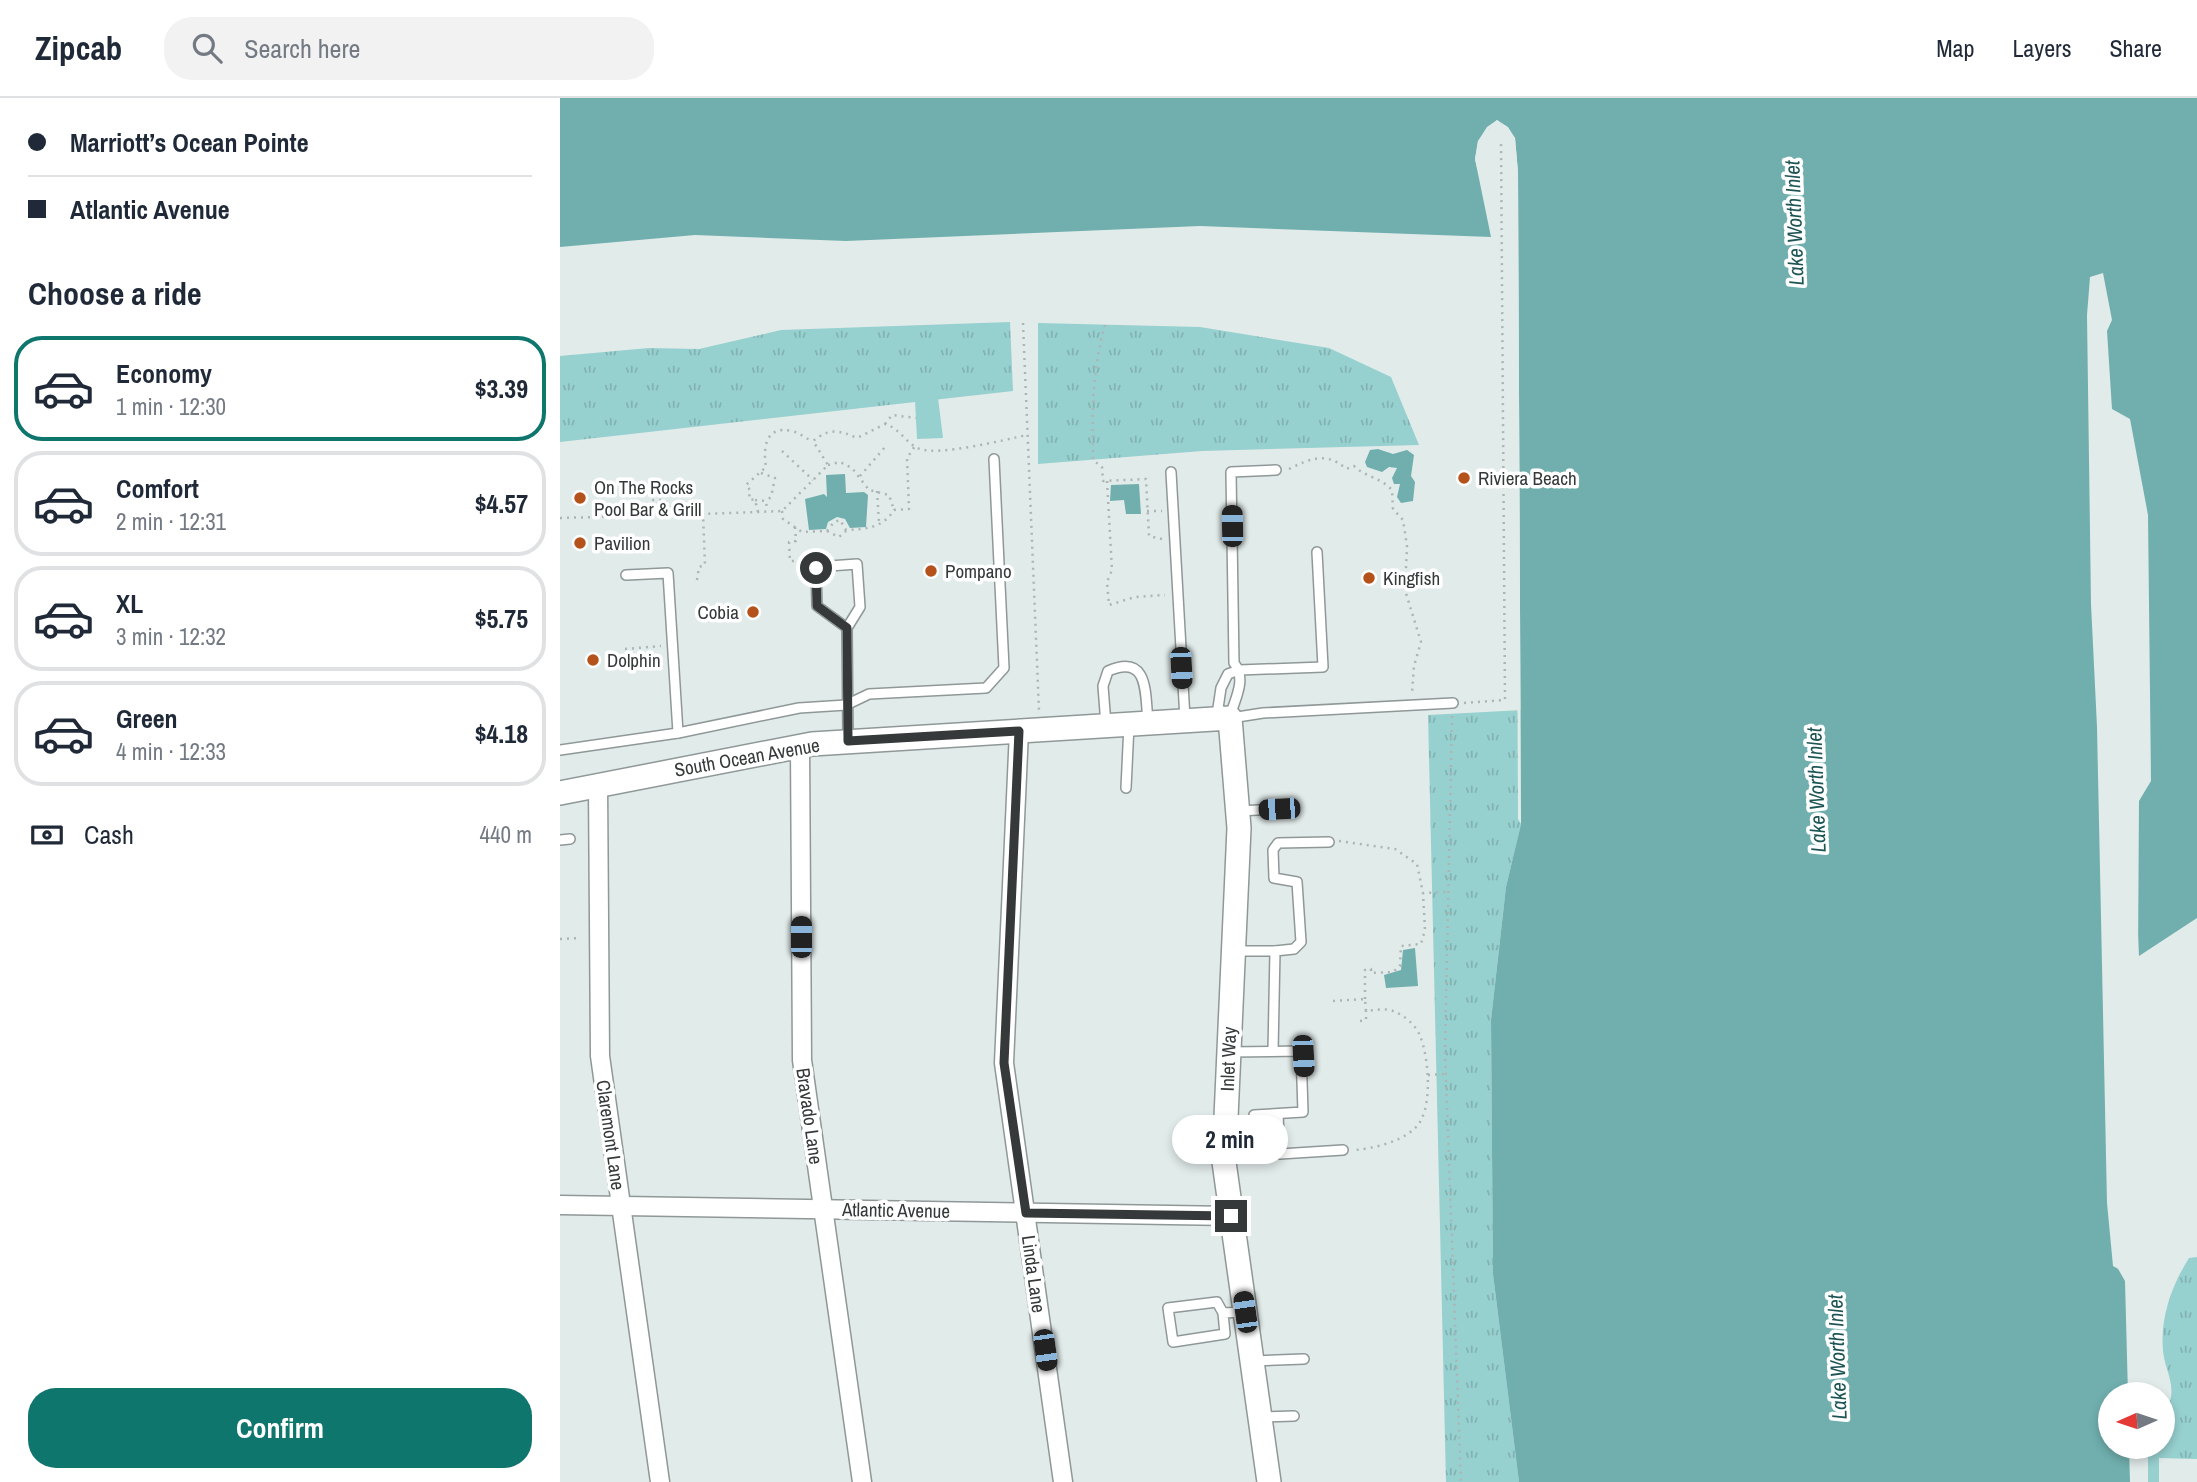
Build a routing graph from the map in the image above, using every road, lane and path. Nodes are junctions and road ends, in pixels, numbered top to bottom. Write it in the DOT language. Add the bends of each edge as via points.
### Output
graph roads {
  1 [pos="1501,143"];
  2 [pos="1023,323"];
  3 [pos="1105,325"];
  4 [pos="916,418"];
  5 [pos="885,424"];
  6 [pos="1027,435"];
  7 [pos="813,441"];
  8 [pos="886,446"];
  9 [pos="915,446"];
  10 [pos="782,451"];
  11 [pos="994,459"];
  12 [pos="828,465"];
  13 [pos="1276,470"];
  14 [pos="758,472"];
  15 [pos="1171,472"];
  16 [pos="860,476"];
  17 [pos="813,480"];
  18 [pos="1107,481"];
  19 [pos="877,491"];
  20 [pos="755,500"];
  21 [pos="766,501"];
  22 [pos="894,510"];
  23 [pos="768,511"];
  24 [pos="782,511"];
  25 [pos="758,512"];
  26 [pos="703,514"];
  27 [pos="560,518"];
  28 [pos="879,524"];
  29 [pos="795,527"];
  30 [pos="846,530"];
  31 [pos="828,531"];
  32 [pos="1154,539"];
  33 [pos="1317,552"];
  34 [pos="796,561"];
  35 [pos="626,575"];
  36 [pos="697,580"];
  37 [pos="1158,595"];
  38 [pos="847,628"];
  39 [pos="672,645"];
  40 [pos="625,649"];
  41 [pos="1239,670"];
  42 [pos="1412,693"];
  43 [pos="1453,703"];
  44 [pos="846,705"];
  45 [pos="1039,714"];
  46 [pos="1230,718"];
  47 [pos="1185,721"];
  48 [pos="1127,725"];
  49 [pos="1019,731"];
  50 [pos="678,733"];
  51 [pos="848,741"];
  52 [pos="800,746"];
  53 [pos="560,750"];
  54 [pos="598,785"];
  55 [pos="1126,788"];
  56 [pos="560,793"];
  57 [pos="1279,809"];
  58 [pos="1238,811"];
  59 [pos="1329,842"];
  60 [pos="1448,892"];
  61 [pos="1423,893"];
  62 [pos="599,937"];
  63 [pos="560,939"];
  64 [pos="1233,951"];
  65 [pos="1275,951"];
  66 [pos="1365,999"];
  67 [pos="1333,1001"];
  68 [pos="1366,1011"];
  69 [pos="1360,1021"];
  70 [pos="1273,1051"];
  71 [pos="1229,1052"];
  72 [pos="1445,1074"];
  73 [pos="1428,1075"];
  74 [pos="1254,1115"];
  75 [pos="1278,1115"];
  76 [pos="1343,1150"];
  77 [pos="560,1205"];
  78 [pos="621,1206"];
  79 [pos="823,1209"];
  80 [pos="1026,1213"];
  81 [pos="1231,1216"];
  82 [pos="1234,1312"];
  83 [pos="1304,1359"];
  84 [pos="1252,1362"];
  85 [pos="1294,1416"];
  86 [pos="1260,1417"];
  87 [pos="660,1482"];
  88 [pos="862,1482"];
  89 [pos="1063,1482"];
  90 [pos="1269,1482"];
  91 [pos="1461,1482"];
  1 -- 43 [label="path" via="1505,700"];
  2 -- 6 [label="path"];
  3 -- 18 [label="path" via="1091,404 1093,460 1102,467 1103,481"];
  4 -- 5 [label="path" via="892,415"];
  5 -- 7 [label="path" via="857,438 840,430 824,432"];
  5 -- 9 [label="path"];
  6 -- 9 [label="path" via="937,451"];
  6 -- 45 [label="path"];
  7 -- 12 [label="path"];
  7 -- 14 [label="path" via="793,431 772,435 763,451 766,467"];
  8 -- 16 [label="path"];
  9 -- 22 [label="path" via="908,458 909,509"];
  10 -- 17 [label="path"];
  11 -- 44 [label="lane" via="1004,668 986,688 869,694"];
  12 -- 16 [label="path" via="845,463"];
  12 -- 17 [label="path"];
  13 -- 41 [label="lane" via="1231,472 1234,663"];
  13 -- 42 [label="path" via="1314,457 1328,458 1346,469 1354,466 1372,475 1392,490 1393,509 1403,520 1407,546 1405,590 1421,642"];
  14 -- 20 [label="path" via="746,485 749,499"];
  14 -- 21 [label="path" via="775,478"];
  15 -- 47 [label="lane"];
  16 -- 19 [label="path" via="869,490"];
  17 -- 24 [label="path"];
  18 -- 32 [label="path" via="1146,479 1149,536"];
  18 -- 37 [label="path" via="1112,570 1107,582 1109,605"];
  19 -- 22 [label="path" via="893,500"];
  19 -- 28 [label="path"];
  20 -- 21 [label="path"];
  20 -- 25 [label="path"];
  21 -- 23 [label="path"];
  22 -- 28 [label="path"];
  23 -- 24 [label="path"];
  23 -- 25 [label="path"];
  24 -- 29 [label="path" via="783,519"];
  25 -- 26 [label="path"];
  26 -- 27 [label="path" via="678,515 665,500 653,500 634,516"];
  26 -- 36 [label="path" via="705,565 699,567"];
  28 -- 30 [label="path"];
  29 -- 31 [label="path" via="802,532"];
  29 -- 34 [label="path" via="796,541 789,542 790,561"];
  30 -- 31 [label="path" via="839,537"];
  30 -- 31 [label="path" via="841,520"];
  33 -- 41 [label="lane" via="1323,667"];
  35 -- 39 [label="lane" via="667,573"];
  38 -- 38 [label="lane" via="860,607 857,564 816,568 817,606"];
  38 -- 44 [label="lane"];
  39 -- 40 [label="path"];
  39 -- 50 [label="lane"];
  41 -- 46 [label="lane" via="1241,681"];
  41 -- 46 [label="lane" via="1228,674 1221,688 1218,708"];
  43 -- 46 [label="lane"];
  43 -- 60 [label="path"];
  44 -- 50 [label="lane" via="799,708"];
  44 -- 51 [label="lane"];
  46 -- 47 [label="street, South Ocean Avenue"];
  46 -- 58 [label="street, Inlet Way"];
  47 -- 48 [label="street, South Ocean Avenue"];
  48 -- 48 [label="lane" via="1144,678 1124,664 1108,671 1103,686"];
  48 -- 49 [label="street, South Ocean Avenue"];
  48 -- 55 [label="lane"];
  49 -- 51 [label="street, South Ocean Avenue"];
  49 -- 80 [label="street, Linda Lane" via="1004,1063"];
  50 -- 53 [label="lane"];
  51 -- 52 [label="street, South Ocean Avenue"];
  52 -- 54 [label="street, South Ocean Avenue"];
  52 -- 79 [label="street, Bravado Lane" via="802,1060"];
  54 -- 56 [label="street, South Ocean Avenue"];
  54 -- 62 [label="street, Claremont Lane"];
  57 -- 58 [label="lane"];
  58 -- 64 [label="street, Inlet Way"];
  59 -- 61 [label="path" via="1346,840 1403,853 1417,864"];
  59 -- 65 [label="lane" via="1275,845 1274,878 1297,882 1301,942 1294,949"];
  60 -- 61 [label="path"];
  60 -- 72 [label="path"];
  61 -- 66 [label="path" via="1421,944 1401,946 1396,971 1365,970"];
  62 -- 63 [label="path"];
  62 -- 78 [label="street, Claremont Lane" via="600,1056"];
  64 -- 65 [label="lane"];
  64 -- 71 [label="street, Inlet Way"];
  65 -- 70 [label="lane"];
  66 -- 67 [label="path"];
  66 -- 68 [label="path"];
  68 -- 69 [label="path" via="1366,1020"];
  68 -- 73 [label="path" via="1389,1010 1410,1021 1419,1034"];
  70 -- 71 [label="lane"];
  70 -- 75 [label="lane" via="1297,1049 1303,1056 1305,1110"];
  71 -- 81 [label="street, Inlet Way" via="1224,1162"];
  72 -- 73 [label="path"];
  72 -- 91 [label="path"];
  73 -- 76 [label="path" via="1426,1101 1416,1128 1371,1147"];
  74 -- 75 [label="lane"];
  75 -- 76 [label="lane" via="1280,1153"];
  77 -- 78 [label="street, Atlantic Avenue"];
  78 -- 79 [label="street, Atlantic Avenue"];
  78 -- 87 [label="street, Claremont Lane"];
  79 -- 80 [label="street, Atlantic Avenue"];
  79 -- 88 [label="street, Bravado Lane"];
  80 -- 81 [label="street, Atlantic Avenue"];
  80 -- 89 [label="street, Linda Lane"];
  81 -- 82 [label="street, Inlet Way"];
  82 -- 82 [label="lane" via="1217,1302 1168,1308 1172,1342 1225,1334"];
  82 -- 84 [label="street, Inlet Way"];
  83 -- 84 [label="lane"];
  84 -- 86 [label="street, Inlet Way"];
  85 -- 86 [label="lane"];
  86 -- 90 [label="street, Inlet Way"];
}
